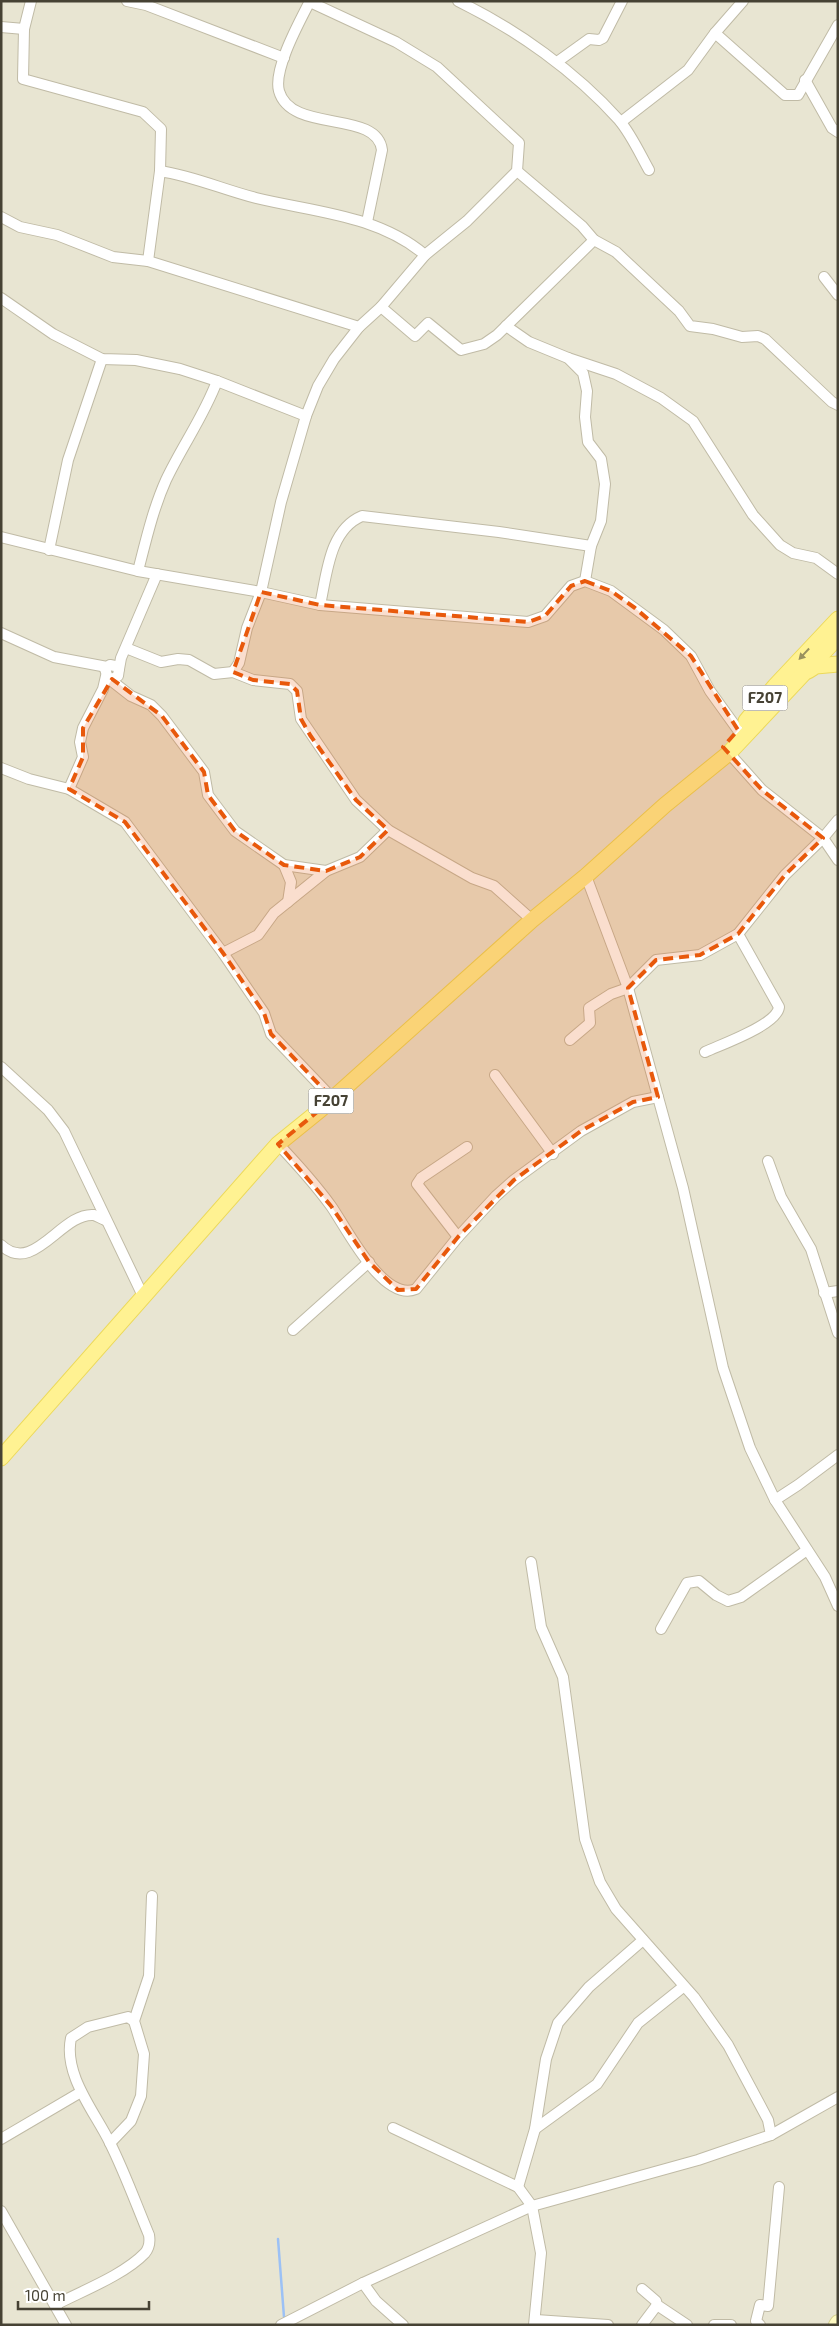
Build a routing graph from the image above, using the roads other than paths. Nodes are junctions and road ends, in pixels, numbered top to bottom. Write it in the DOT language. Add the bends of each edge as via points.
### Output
graph roads {
  1 [pos="31,1"];
  2 [pos="127,1"];
  3 [pos="458,1"];
  4 [pos="622,1"];
  5 [pos="744,1"];
  6 [pos="310,2"];
  7 [pos="838,25"];
  8 [pos="1,27"];
  9 [pos="24,29"];
  10 [pos="714,33"];
  11 [pos="284,58"];
  12 [pos="557,62"];
  13 [pos="805,80"];
  14 [pos="621,122"];
  15 [pos="838,132"];
  16 [pos="649,170"];
  17 [pos="160,171"];
  18 [pos="517,171"];
  19 [pos="1,217"];
  20 [pos="367,222"];
  21 [pos="594,240"];
  22 [pos="425,255"];
  23 [pos="148,260"];
  24 [pos="824,277"];
  25 [pos="838,295"];
  26 [pos="1,298"];
  27 [pos="382,307"];
  28 [pos="506,326"];
  29 [pos="359,327"];
  30 [pos="568,358"];
  31 [pos="102,359"];
  32 [pos="217,381"];
  33 [pos="838,404"];
  34 [pos="306,416"];
  35 [pos="1,537"];
  36 [pos="590,546"];
  37 [pos="49,550"];
  38 [pos="138,571"];
  39 [pos="157,574"];
  40 [pos="838,574"];
  41 [pos="585,581"];
  42 [pos="261,592"];
  43 [pos="320,604"];
  44 [pos="1,633"];
  45 [pos="834,634"];
  46 [pos="126,648"];
  47 [pos="838,664"];
  48 [pos="233,672"];
  49 [pos="112,674"];
  50 [pos="793,682"];
  51 [pos="738,730"];
  52 [pos="729,753"];
  53 [pos="1,768"];
  54 [pos="696,779"];
  55 [pos="69,789"];
  56 [pos="838,820"];
  57 [pos="388,830"];
  58 [pos="823,838"];
  59 [pos="838,860"];
  60 [pos="284,865"];
  61 [pos="326,871"];
  62 [pos="586,876"];
  63 [pos="288,902"];
  64 [pos="532,920"];
  65 [pos="738,934"];
  66 [pos="223,953"];
  67 [pos="628,988"];
  68 [pos="570,1040"];
  69 [pos="706,1052"];
  70 [pos="1,1067"];
  71 [pos="495,1075"];
  72 [pos="658,1097"];
  73 [pos="333,1099"];
  74 [pos="278,1144"];
  75 [pos="467,1147"];
  76 [pos="553,1154"];
  77 [pos="768,1161"];
  78 [pos="105,1220"];
  79 [pos="458,1237"];
  80 [pos="1,1245"];
  81 [pos="369,1262"];
  82 [pos="838,1291"];
  83 [pos="824,1293"];
  84 [pos="143,1296"];
  85 [pos="293,1330"];
  86 [pos="838,1333"];
  87 [pos="838,1455"];
  88 [pos="1,1458"];
  89 [pos="774,1500"];
  90 [pos="807,1550"];
  91 [pos="531,1562"];
  92 [pos="838,1606"];
  93 [pos="661,1629"];
  94 [pos="152,1896"];
  95 [pos="643,1940"];
  96 [pos="683,1987"];
  97 [pos="134,2021"];
  98 [pos="81,2092"];
  99 [pos="838,2097"];
  100 [pos="394,2128"];
  101 [pos="535,2129"];
  102 [pos="771,2135"];
  103 [pos="1,2138"];
  104 [pos="110,2143"];
  105 [pos="518,2187"];
  106 [pos="779,2187"];
  107 [pos="532,2206"];
  108 [pos="1,2211"];
  109 [pos="363,2283"];
  110 [pos="642,2289"];
  111 [pos="55,2305"];
  112 [pos="657,2306"];
  113 [pos="535,2322"];
  114 [pos="66,2325"];
  115 [pos="281,2325"];
  116 [pos="403,2325"];
  117 [pos="608,2325"];
  118 [pos="642,2325"];
  119 [pos="687,2325"];
  120 [pos="714,2325"];
  121 [pos="731,2325"];
  122 [pos="760,2325"];
  1 -- 9 [label="street"];
  2 -- 11 [label="street" via="146,5"];
  3 -- 12 [label="street" via="491,17"];
  4 -- 12 [label="street" via="603,38 589,39"];
  5 -- 10 [label="street"];
  6 -- 11 [label="street"];
  6 -- 18 [label="street" via="396,42 437,67 519,143"];
  7 -- 13 [label="street"];
  8 -- 9 [label="street"];
  9 -- 17 [label="street" via="23,79 143,112 152,118 161,129"];
  10 -- 13 [label="street" via="785,95 798,95"];
  10 -- 14 [label="street" via="688,70"];
  11 -- 20 [label="street" via="279,91 285,102 319,119 361,128 375,134 381,141 382,150"];
  12 -- 14 [label="street"];
  13 -- 15 [label="street" via="832,128"];
  14 -- 16 [label="street"];
  17 -- 20 [label="street" via="184,174 257,198"];
  17 -- 23 [label="street"];
  18 -- 21 [label="street"];
  18 -- 22 [label="street" via="467,221"];
  19 -- 23 [label="street" via="20,227 56,235 113,257"];
  20 -- 22 [label="street"];
  21 -- 28 [label="street"];
  21 -- 33 [label="street" via="616,252 680,310 690,326 765,339"];
  22 -- 27 [label="street"];
  23 -- 29 [label="street"];
  24 -- 25 [label="street"];
  26 -- 31 [label="street" via="53,334"];
  27 -- 28 [label="street" via="415,336 428,323 461,350 484,344"];
  27 -- 29 [label="street"];
  28 -- 30 [label="street" via="530,342"];
  29 -- 34 [label="street" via="334,359"];
  30 -- 36 [label="street" via="583,373 587,391 585,417 588,442 601,460 605,484 601,521"];
  30 -- 40 [label="street" via="616,374 661,398 693,421 753,515 780,545 793,553 816,558"];
  31 -- 32 [label="street" via="136,360"];
  31 -- 37 [label="street" via="68,460"];
  32 -- 34 [label="street"];
  32 -- 38 [label="street" via="208,404 166,480"];
  34 -- 42 [label="street" via="281,502"];
  35 -- 37 [label="street"];
  36 -- 41 [label="street"];
  36 -- 43 [label="street" via="362,516 351,521 337,540"];
  37 -- 38 [label="street"];
  38 -- 39 [label="street"];
  39 -- 42 [label="street"];
  39 -- 46 [label="street"];
  41 -- 43 [label="street" via="571,586 545,616 528,622"];
  41 -- 51 [label="street" via="611,591 691,656"];
  42 -- 43 [label="street"];
  42 -- 48 [label="street" via="247,628 239,663"];
  44 -- 49 [label="street" via="54,657 84,662"];
  45 -- 50 [label="main road, F207"];
  45 -- 51 [label="main road, F207, one-way" via="774,686"];
  46 -- 48 [label="street" via="160,662 189,660 214,674"];
  46 -- 49 [label="street"];
  47 -- 50 [label="main road" via="816,666"];
  48 -- 57 [label="street" via="253,680 290,684 298,691 301,719 310,735 356,800"];
  49 -- 55 [label="street" via="82,728 83,757"];
  49 -- 60 [label="street" via="131,696 151,705 162,716 204,772 208,794 235,831"];
  50 -- 52 [label="main road, F207"];
  51 -- 54 [label="main road, F207"];
  52 -- 54 [label="main road, F207"];
  52 -- 58 [label="street" via="762,790"];
  53 -- 55 [label="street"];
  54 -- 62 [label="main road, F207"];
  55 -- 66 [label="street" via="125,822"];
  56 -- 58 [label="street"];
  57 -- 61 [label="street" via="360,857"];
  57 -- 64 [label="street" via="472,878 494,886"];
  58 -- 59 [label="street"];
  58 -- 65 [label="street" via="785,875"];
  60 -- 61 [label="street"];
  60 -- 63 [label="street" via="291,882"];
  61 -- 63 [label="street"];
  62 -- 64 [label="main road, F207"];
  62 -- 67 [label="street"];
  63 -- 66 [label="street" via="274,913 258,935"];
  64 -- 73 [label="main road, F207"];
  65 -- 67 [label="street" via="700,955 656,960"];
  65 -- 69 [label="street" via="778,1012 770,1021"];
  66 -- 73 [label="street" via="264,1013 271,1034"];
  67 -- 68 [label="street" via="589,1008 590,1023"];
  67 -- 72 [label="street"];
  70 -- 78 [label="street" via="48,1110 64,1131"];
  71 -- 76 [label="street"];
  72 -- 76 [label="street" via="633,1102 582,1131"];
  72 -- 89 [label="street" via="683,1188 723,1368 750,1448"];
  73 -- 74 [label="main road, F207"];
  74 -- 81 [label="street" via="331,1206"];
  74 -- 84 [label="main road, F207"];
  75 -- 79 [label="street" via="421,1178 418,1184"];
  76 -- 79 [label="street" via="514,1180"];
  77 -- 83 [label="street" via="781,1197 811,1249"];
  78 -- 80 [label="street" via="94,1216 76,1218 34,1251 17,1253"];
  78 -- 84 [label="street"];
  79 -- 81 [label="street" via="416,1289 408,1292 389,1284"];
  81 -- 85 [label="street"];
  82 -- 83 [label="street"];
  83 -- 86 [label="street"];
  84 -- 88 [label="main road, F207"];
  87 -- 89 [label="street"];
  89 -- 90 [label="street"];
  90 -- 92 [label="street" via="825,1577"];
  90 -- 93 [label="street" via="741,1597 728,1601 699,1581 687,1583"];
  91 -- 95 [label="street" via="541,1627 563,1677 585,1839 600,1882 616,1909"];
  94 -- 97 [label="street" via="149,1976"];
  95 -- 96 [label="street"];
  95 -- 101 [label="street" via="589,1987 558,2023 546,2059"];
  96 -- 101 [label="street" via="638,2023 597,2084"];
  96 -- 102 [label="street" via="694,1997 728,2045 768,2120"];
  97 -- 98 [label="street" via="128,2018 88,2027 71,2038 68,2052"];
  97 -- 104 [label="street" via="144,2054 141,2096 131,2121"];
  98 -- 103 [label="street"];
  98 -- 104 [label="street"];
  99 -- 102 [label="street"];
  100 -- 105 [label="street"];
  101 -- 105 [label="street"];
  102 -- 107 [label="street" via="698,2160"];
  104 -- 111 [label="street" via="150,2244 146,2252 121,2270"];
  105 -- 107 [label="street"];
  106 -- 122 [label="street" via="768,2306 760,2306 756,2321"];
  107 -- 109 [label="street"];
  107 -- 113 [label="street" via="541,2254"];
  108 -- 111 [label="street"];
  109 -- 115 [label="street"];
  109 -- 116 [label="street" via="376,2301"];
  110 -- 112 [label="street" via="656,2301"];
  111 -- 114 [label="street"];
  112 -- 118 [label="street"];
  112 -- 119 [label="street"];
  113 -- 117 [label="street"];
  120 -- 121 [label="street"];
}
